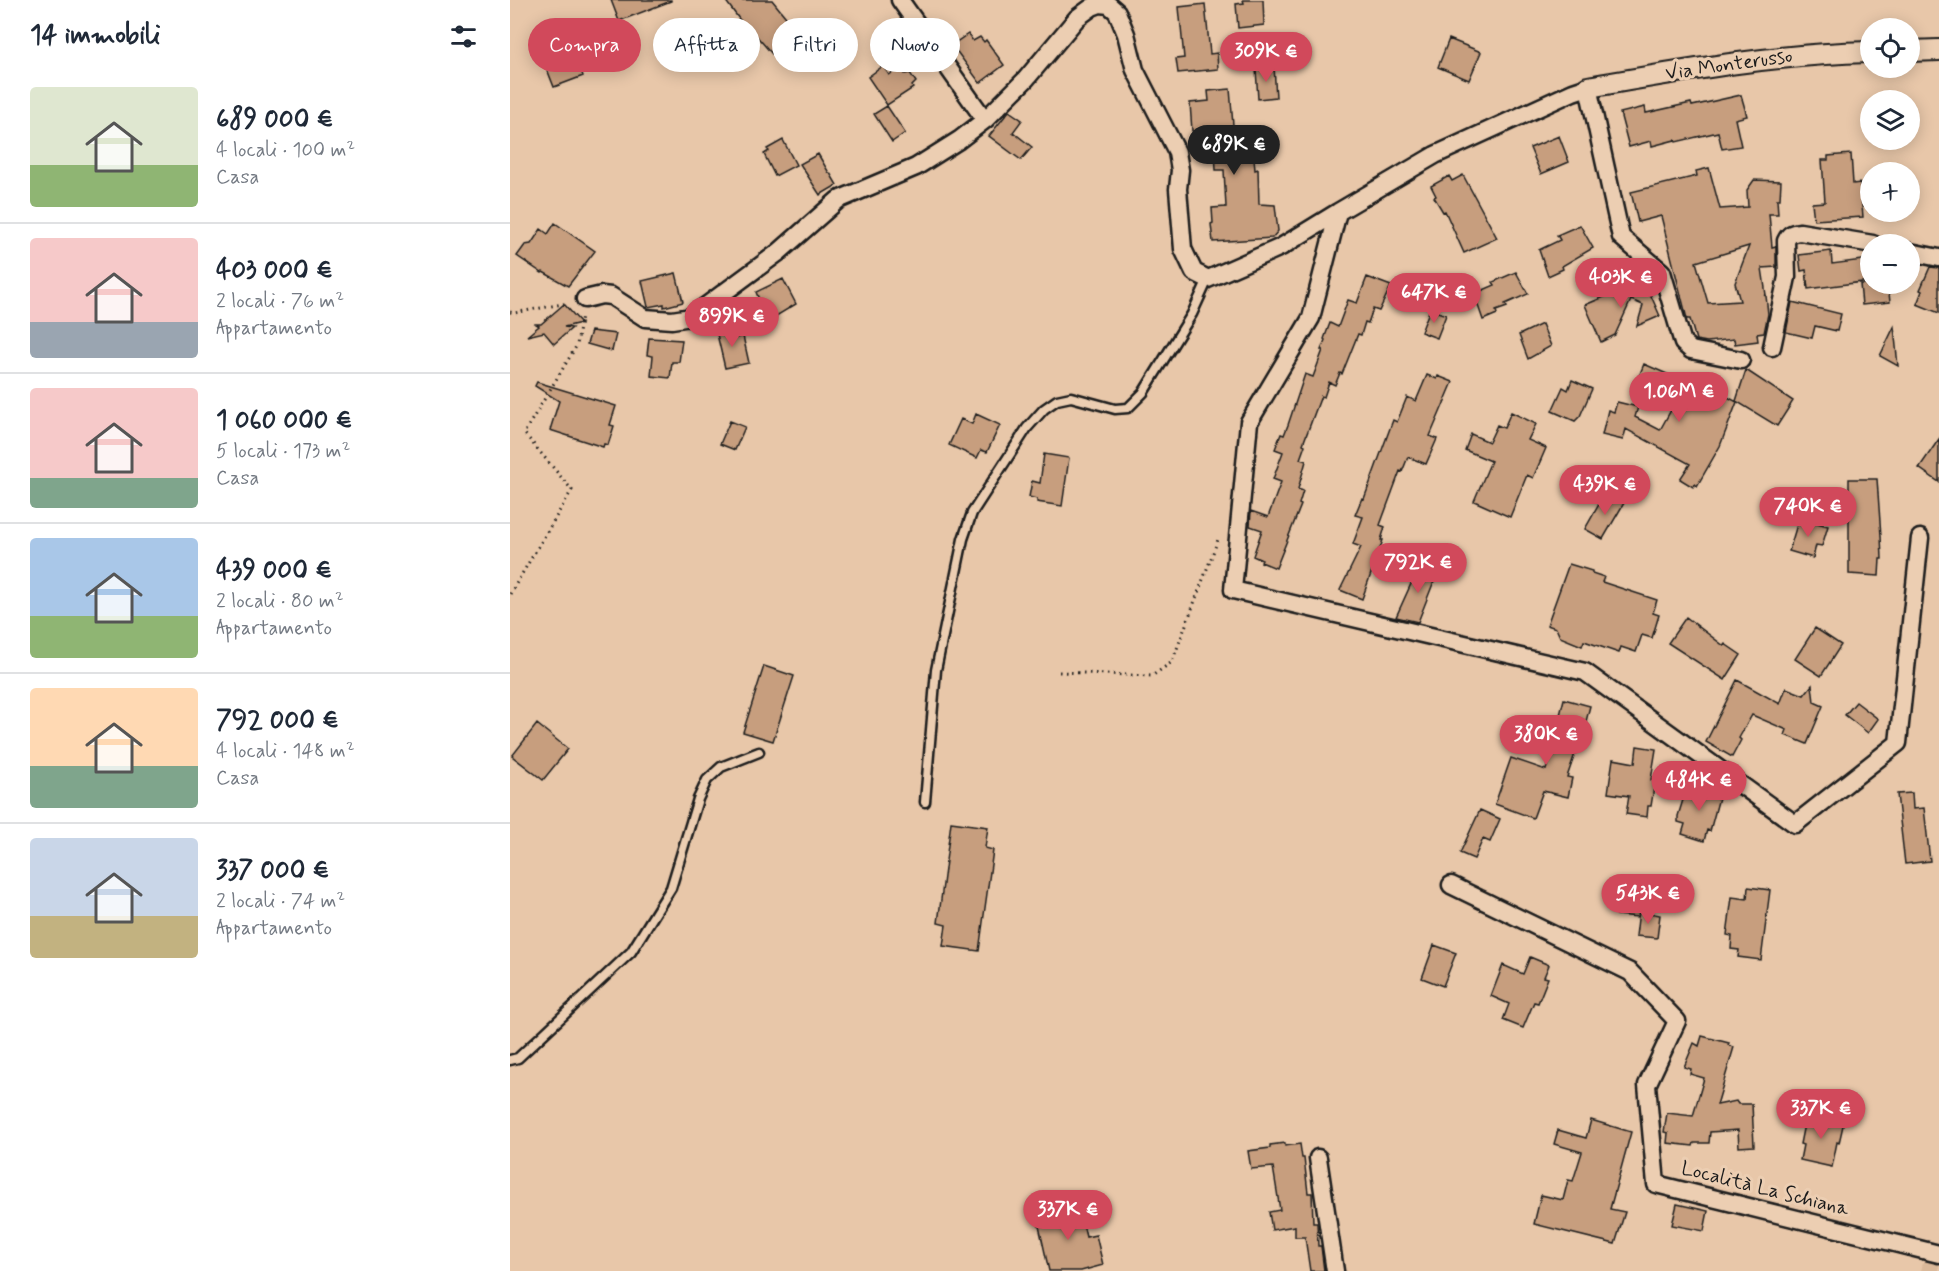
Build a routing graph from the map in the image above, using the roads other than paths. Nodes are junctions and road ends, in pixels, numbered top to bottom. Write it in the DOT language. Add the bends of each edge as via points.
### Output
graph roads {
  1 [pos="900,0"];
  2 [pos="1939,50"];
  3 [pos="1920,51"];
  4 [pos="1860,52"];
  5 [pos="1588,87"];
  6 [pos="985,120"];
  7 [pos="1338,212"];
  8 [pos="1860,242"];
  9 [pos="1920,254"];
  10 [pos="1939,258"];
  11 [pos="1208,279"];
  12 [pos="585,299"];
  13 [pos="1772,347"];
  14 [pos="1741,360"];
  15 [pos="1920,538"];
  16 [pos="759,752"];
  17 [pos="925,802"];
  18 [pos="1452,885"];
  19 [pos="510,1060"];
  20 [pos="1318,1158"];
  21 [pos="1939,1254"];
  22 [pos="1335,1271"];
  1 -- 6 [label="street"];
  2 -- 3 [label="street"];
  4 -- 5 [label="street, Via Monterusso" via="1805,54"];
  5 -- 7 [label="street" via="1435,154"];
  5 -- 14 [label="street" via="1621,237 1662,272 1683,344 1691,350"];
  6 -- 11 [label="street" via="1077,18 1092,7 1109,5 1117,12 1136,70 1177,152 1183,249 1194,272"];
  6 -- 12 [label="street" via="916,167 838,200 779,252 692,317 645,318 610,296"];
  7 -- 11 [label="street" via="1281,247"];
  7 -- 15 [label="street" via="1311,318 1249,422 1233,590 1585,672 1795,824 1898,744"];
  8 -- 13 [label="street" via="1800,232 1788,236 1787,277"];
  9 -- 10 [label="street"];
  11 -- 17 [label="lane" via="1192,314 1143,393 1128,408 1115,409 1071,397 1057,400 1027,428 972,513 936,670"];
  16 -- 19 [label="lane" via="721,767 707,780 671,888 631,952 518,1058"];
  18 -- 21 [label="street, Località La Schiana" via="1630,972 1677,1021 1647,1084 1656,1184"];
  20 -- 22 [label="street"];
}
